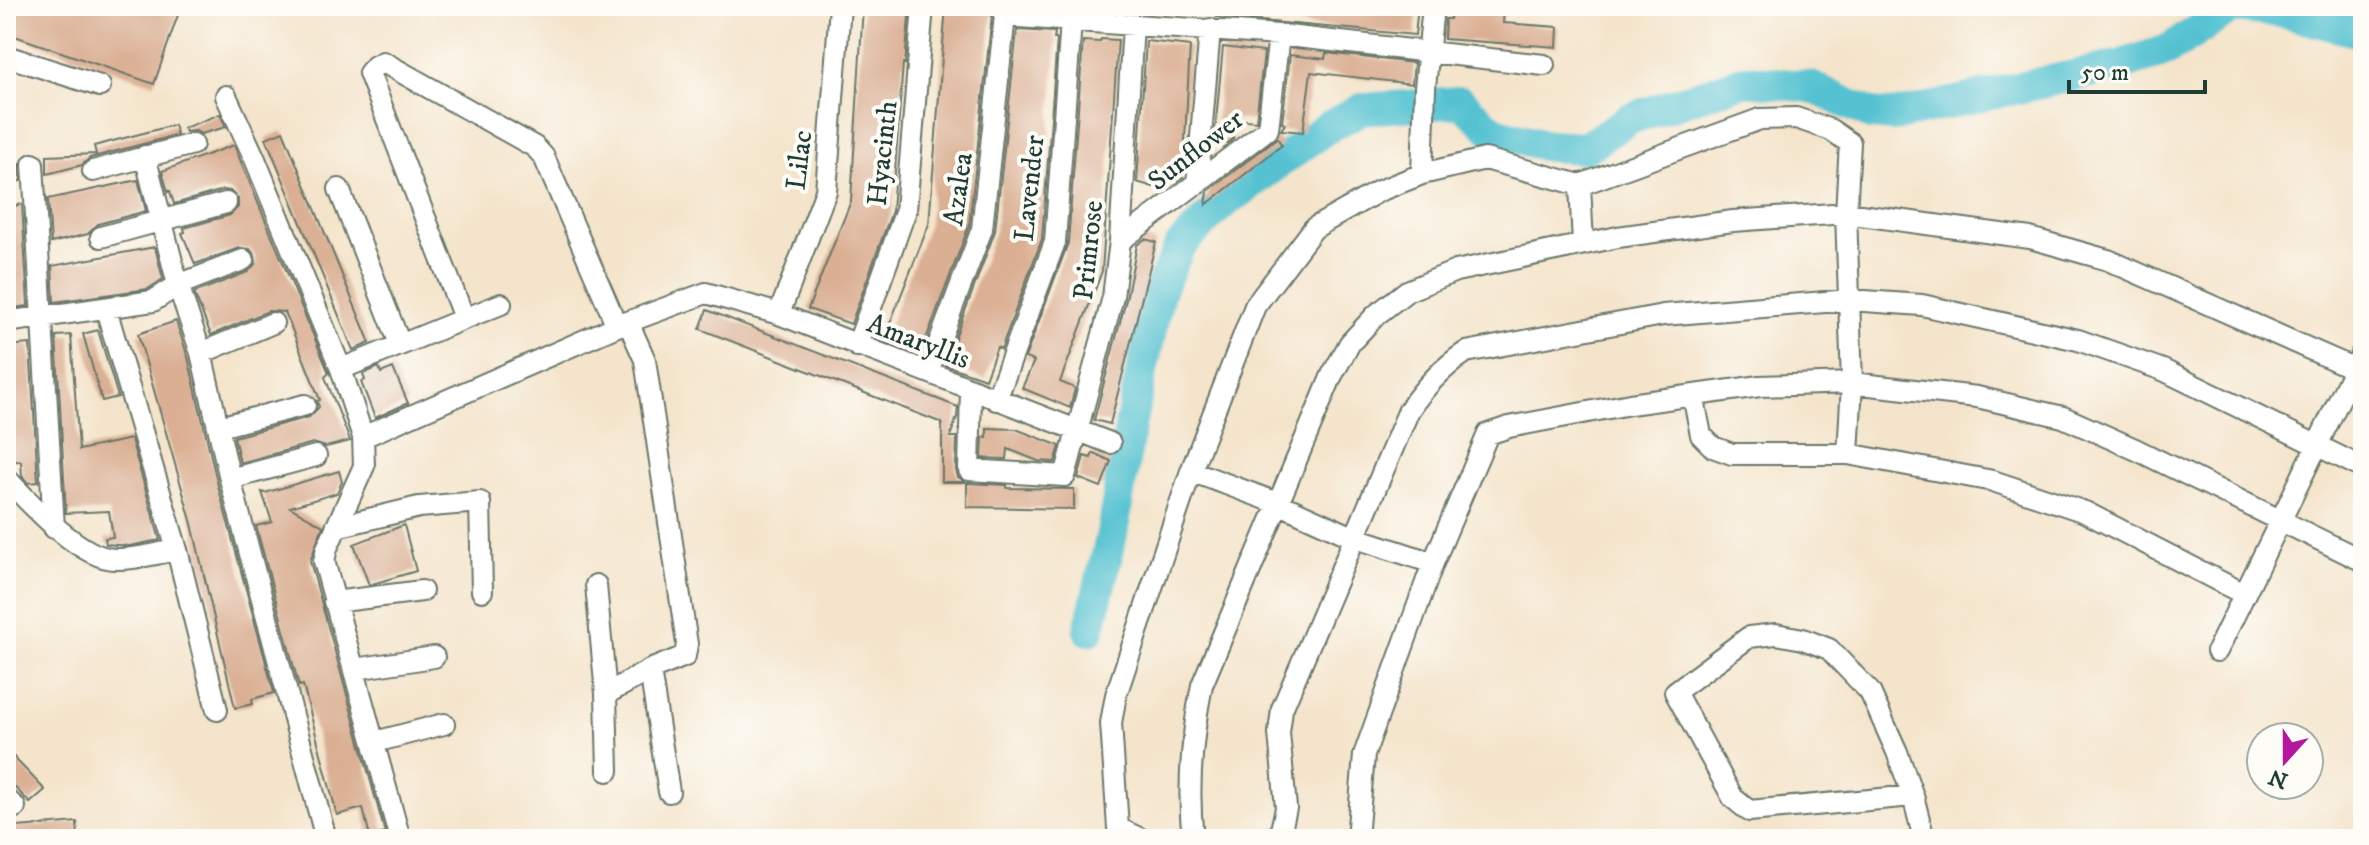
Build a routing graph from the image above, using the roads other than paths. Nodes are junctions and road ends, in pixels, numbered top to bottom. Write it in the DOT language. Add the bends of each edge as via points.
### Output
graph roads {
  1 [pos="840,6"];
  2 [pos="923,6"];
  3 [pos="1433,6"];
  4 [pos="1006,11"];
  5 [pos="1071,21"];
  6 [pos="1133,25"];
  7 [pos="1210,29"];
  8 [pos="1279,35"];
  9 [pos="1430,51"];
  10 [pos="6,56"];
  11 [pos="1544,65"];
  12 [pos="100,86"];
  13 [pos="226,96"];
  14 [pos="193,144"];
  15 [pos="145,156"];
  16 [pos="33,164"];
  17 [pos="93,171"];
  18 [pos="1422,174"];
  19 [pos="1197,184"];
  20 [pos="1580,185"];
  21 [pos="339,189"];
  22 [pos="226,203"];
  23 [pos="1846,213"];
  24 [pos="161,222"];
  25 [pos="101,237"];
  26 [pos="1120,241"];
  27 [pos="1583,244"];
  28 [pos="243,260"];
  29 [pos="178,285"];
  30 [pos="1850,300"];
  31 [pos="501,304"];
  32 [pos="106,309"];
  33 [pos="779,314"];
  34 [pos="44,318"];
  35 [pos="464,318"];
  36 [pos="6,322"];
  37 [pos="273,323"];
  38 [pos="623,324"];
  39 [pos="400,344"];
  40 [pos="857,346"];
  41 [pos="201,353"];
  42 [pos="2359,360"];
  43 [pos="341,369"];
  44 [pos="928,372"];
  45 [pos="1852,383"];
  46 [pos="971,390"];
  47 [pos="1693,395"];
  48 [pos="996,400"];
  49 [pos="305,405"];
  50 [pos="219,427"];
  51 [pos="1077,432"];
  52 [pos="363,437"];
  53 [pos="1110,443"];
  54 [pos="2318,446"];
  55 [pos="1848,454"];
  56 [pos="316,456"];
  57 [pos="2363,468"];
  58 [pos="1191,471"];
  59 [pos="6,478"];
  60 [pos="230,479"];
  61 [pos="1280,504"];
  62 [pos="2280,522"];
  63 [pos="336,527"];
  64 [pos="54,528"];
  65 [pos="1353,537"];
  66 [pos="177,550"];
  67 [pos="2363,561"];
  68 [pos="1433,563"];
  69 [pos="596,585"];
  70 [pos="422,591"];
  71 [pos="482,591"];
  72 [pos="2244,594"];
  73 [pos="334,602"];
  74 [pos="2217,651"];
  75 [pos="434,657"];
  76 [pos="355,669"];
  77 [pos="650,670"];
  78 [pos="606,694"];
  79 [pos="217,710"];
  80 [pos="444,724"];
  81 [pos="375,742"];
  82 [pos="608,771"];
  83 [pos="669,792"];
  84 [pos="1913,796"];
  85 [pos="6,799"];
  86 [pos="6,809"];
  87 [pos="326,839"];
  88 [pos="400,839"];
  89 [pos="1141,839"];
  90 [pos="1193,839"];
  91 [pos="1279,839"];
  92 [pos="1357,839"];
  93 [pos="1924,839"];
  1 -- 33 [label="street, Lilac" via="826,191"];
  2 -- 40 [label="street, Hyacinth" via="906,210"];
  3 -- 9 [label="street"];
  4 -- 5 [label="street"];
  4 -- 44 [label="street, Azalea" via="982,229"];
  5 -- 6 [label="street"];
  5 -- 48 [label="street, Lavender" via="1055,242"];
  6 -- 7 [label="street"];
  6 -- 26 [label="street, Primrose"];
  7 -- 8 [label="street"];
  7 -- 19 [label="street"];
  8 -- 9 [label="street"];
  8 -- 19 [label="street, Sunflower" via="1268,129"];
  9 -- 11 [label="street"];
  9 -- 18 [label="street"];
  10 -- 12 [label="street"];
  13 -- 43 [label="street"];
  14 -- 15 [label="street"];
  15 -- 17 [label="street"];
  15 -- 24 [label="street"];
  16 -- 34 [label="street"];
  18 -- 20 [label="street" via="1485,159"];
  18 -- 58 [label="street" via="1379,191 1314,228 1255,306"];
  19 -- 26 [label="street, Sunflower"];
  20 -- 23 [label="street" via="1760,119 1796,118 1850,143"];
  20 -- 27 [label="street"];
  21 -- 39 [label="street"];
  22 -- 24 [label="street"];
  23 -- 27 [label="street" via="1733,221"];
  23 -- 30 [label="street"];
  23 -- 42 [label="street" via="2030,238 2108,260"];
  24 -- 25 [label="street"];
  24 -- 29 [label="street"];
  26 -- 51 [label="street, Primrose" via="1113,297"];
  27 -- 61 [label="street" via="1456,271 1407,291 1376,315 1350,343 1332,375"];
  28 -- 29 [label="street"];
  29 -- 32 [label="street" via="153,301"];
  29 -- 41 [label="street"];
  30 -- 45 [label="street"];
  30 -- 54 [label="street" via="1922,305 2078,340 2163,370"];
  30 -- 65 [label="street" via="1663,315 1466,352 1424,388 1409,410"];
  31 -- 35 [label="street"];
  32 -- 34 [label="street"];
  32 -- 66 [label="street"];
  33 -- 38 [label="street, Amaryllis" via="706,293"];
  33 -- 40 [label="street, Amaryllis"];
  34 -- 36 [label="street"];
  34 -- 64 [label="street"];
  35 -- 38 [label="street" via="369,73 383,62 535,147"];
  35 -- 39 [label="street"];
  37 -- 41 [label="street"];
  38 -- 52 [label="street"];
  38 -- 77 [label="street" via="645,360 687,644 685,656"];
  39 -- 43 [label="street"];
  40 -- 44 [label="street, Amaryllis"];
  41 -- 50 [label="street"];
  42 -- 54 [label="street"];
  43 -- 52 [label="street"];
  44 -- 46 [label="street, Amaryllis"];
  45 -- 47 [label="street"];
  45 -- 55 [label="street"];
  45 -- 62 [label="street" via="1977,397 2063,417"];
  46 -- 48 [label="street, Amaryllis"];
  46 -- 51 [label="street, Primrose" via="969,470 1065,476"];
  47 -- 55 [label="street" via="1701,435 1713,447 1732,454"];
  47 -- 68 [label="street" via="1488,434"];
  48 -- 51 [label="street, Amaryllis"];
  49 -- 50 [label="street"];
  50 -- 60 [label="street"];
  51 -- 53 [label="street, Amaryllis"];
  52 -- 63 [label="street" via="364,466"];
  54 -- 57 [label="street"];
  54 -- 62 [label="street"];
  55 -- 72 [label="street" via="1993,481 2085,512"];
  56 -- 60 [label="street"];
  58 -- 61 [label="street"];
  58 -- 89 [label="street" via="1111,723 1118,828"];
  59 -- 64 [label="street"];
  60 -- 87 [label="street"];
  61 -- 65 [label="street"];
  61 -- 90 [label="street" via="1202,685 1194,734"];
  62 -- 67 [label="street"];
  62 -- 72 [label="street"];
  63 -- 71 [label="street" via="419,507 480,502"];
  63 -- 73 [label="street" via="324,561"];
  64 -- 66 [label="street" via="114,559"];
  65 -- 68 [label="street"];
  65 -- 91 [label="street" via="1282,709 1286,808"];
  66 -- 79 [label="street"];
  68 -- 92 [label="street" via="1364,755"];
  69 -- 78 [label="street"];
  70 -- 73 [label="street"];
  72 -- 74 [label="street"];
  73 -- 76 [label="street"];
  75 -- 76 [label="street"];
  76 -- 81 [label="street"];
  77 -- 78 [label="street"];
  77 -- 83 [label="street"];
  78 -- 82 [label="street"];
  80 -- 81 [label="street"];
  81 -- 88 [label="street"];
  84 -- 84 [label="street" via="1870,692 1829,649 1776,634 1749,637 1675,692 1733,798 1749,811"];
  84 -- 93 [label="street"];
  85 -- 86 [label="street" via="15,807"];
}
